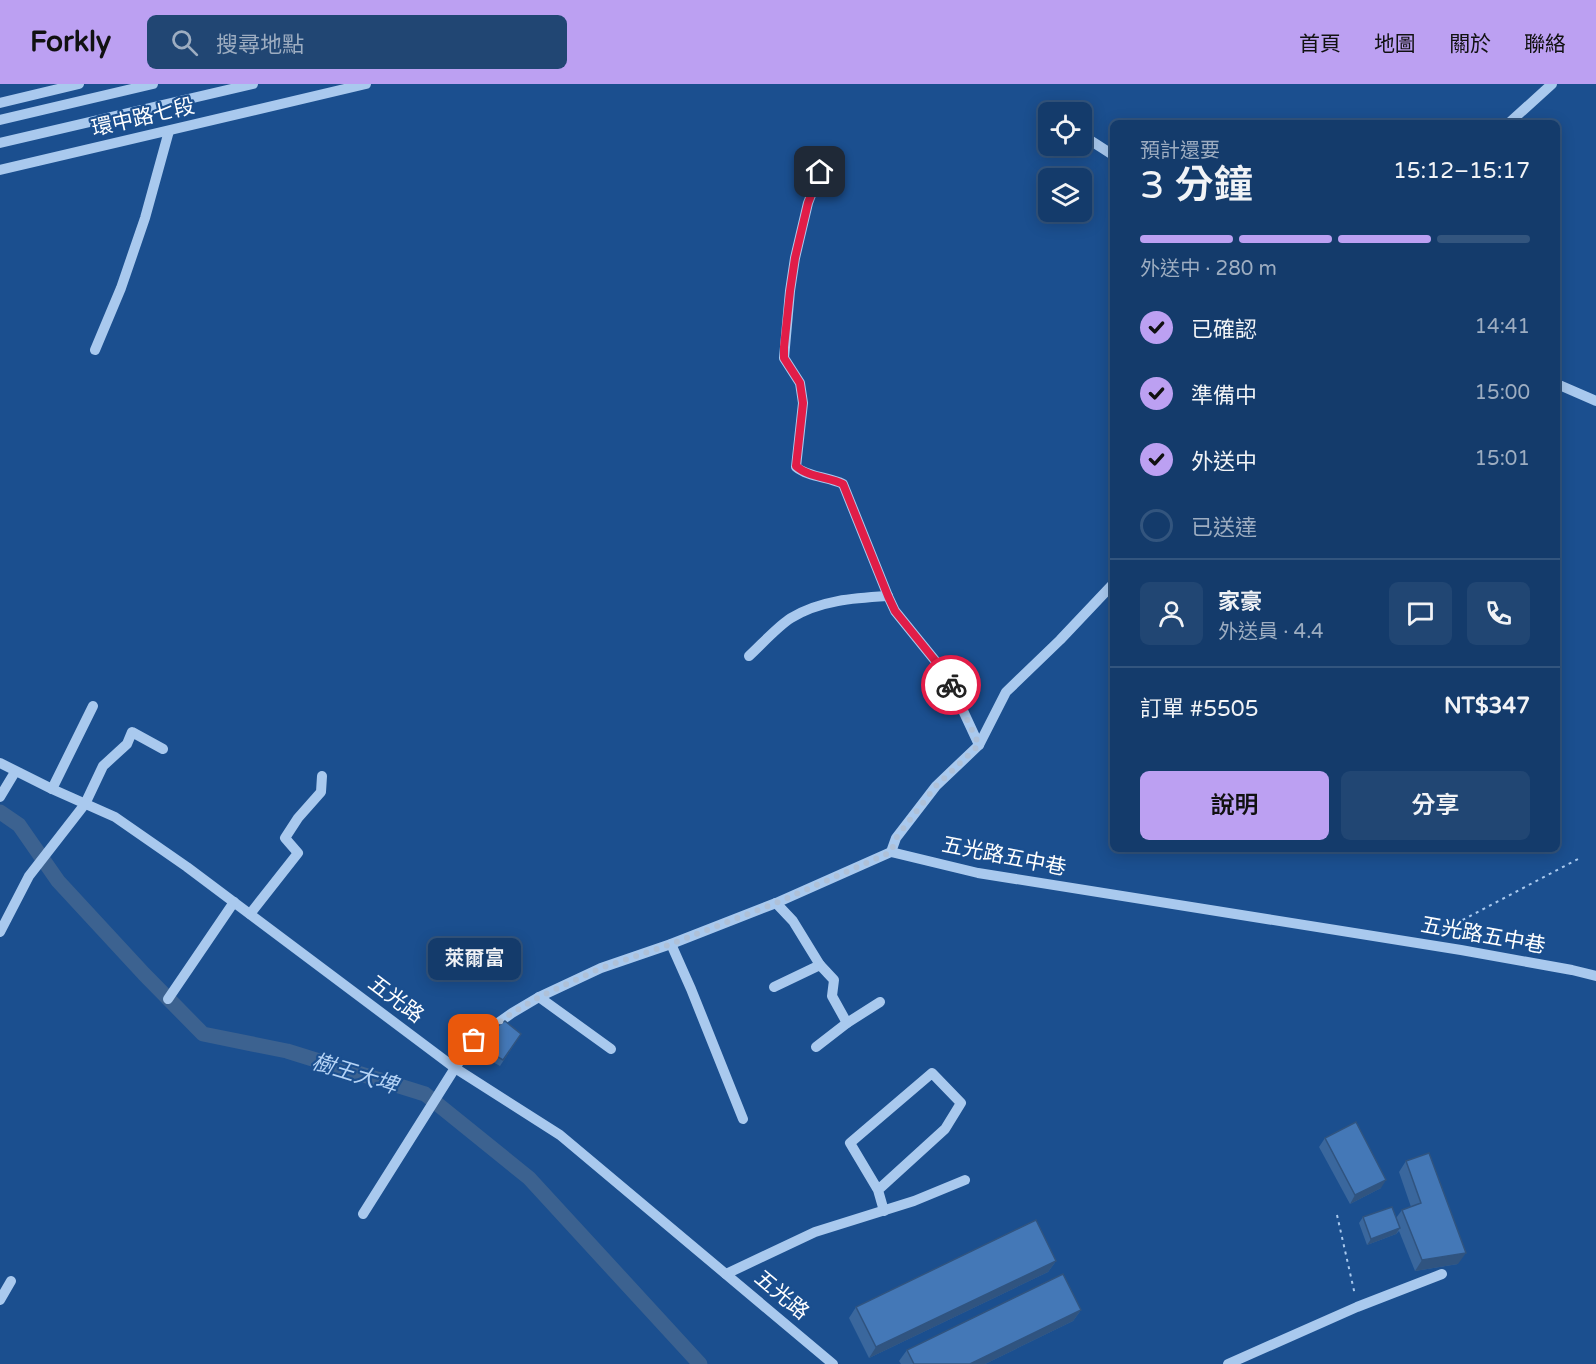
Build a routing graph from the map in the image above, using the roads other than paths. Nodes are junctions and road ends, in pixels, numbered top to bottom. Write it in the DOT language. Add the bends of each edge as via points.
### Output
graph roads {
  1 [pos="79,84"];
  2 [pos="153,84"];
  3 [pos="253,84"];
  4 [pos="366,84"];
  5 [pos="1552,84"];
  6 [pos="0,103"];
  7 [pos="0,120"];
  8 [pos="1512,120"];
  9 [pos="169,131"];
  10 [pos="1092,141"];
  11 [pos="0,143"];
  12 [pos="1110,153"];
  13 [pos="0,170"];
  14 [pos="820,172"];
  15 [pos="95,350"];
  16 [pos="1560,385"];
  17 [pos="1596,400"];
  18 [pos="1110,587"];
  19 [pos="888,596"];
  20 [pos="749,656"];
  21 [pos="93,706"];
  22 [pos="979,745"];
  23 [pos="163,749"];
  24 [pos="0,763"];
  25 [pos="15,772"];
  26 [pos="322,776"];
  27 [pos="52,789"];
  28 [pos="0,797"];
  29 [pos="85,804"];
  30 [pos="891,852"];
  31 [pos="234,902"];
  32 [pos="776,903"];
  33 [pos="250,914"];
  34 [pos="0,932"];
  35 [pos="671,944"];
  36 [pos="820,964"];
  37 [pos="1596,976"];
  38 [pos="774,987"];
  39 [pos="539,997"];
  40 [pos="168,999"];
  41 [pos="880,1002"];
  42 [pos="847,1023"];
  43 [pos="816,1047"];
  44 [pos="611,1049"];
  45 [pos="455,1068"];
  46 [pos="743,1119"];
  47 [pos="965,1180"];
  48 [pos="878,1190"];
  49 [pos="884,1211"];
  50 [pos="363,1214"];
  51 [pos="726,1274"];
  52 [pos="1442,1275"];
  53 [pos="11,1281"];
  54 [pos="0,1300"];
  55 [pos="833,1364"];
  56 [pos="1228,1364"];
  1 -- 6 [label="street"];
  2 -- 7 [label="street, 環中路七段"];
  3 -- 11 [label="street, 環中路七段"];
  4 -- 9 [label="street, 環中路七段"];
  5 -- 8 [label="street"];
  9 -- 13 [label="street, 環中路七段"];
  9 -- 15 [label="street" via="145,218"];
  10 -- 12 [label="street"];
  14 -- 19 [label="street" via="795,258 784,347 784,358 800,383 803,403 796,466 843,484"];
  16 -- 17 [label="street"];
  18 -- 22 [label="street" via="1006,692"];
  19 -- 20 [label="street" via="806,610 789,619"];
  19 -- 22 [label="street" via="895,611 946,674"];
  21 -- 27 [label="street"];
  22 -- 30 [label="street" via="936,786 896,838"];
  23 -- 29 [label="street" via="132,732 127,744 103,766"];
  24 -- 25 [label="street, 五光路"];
  25 -- 27 [label="street, 五光路"];
  25 -- 28 [label="street"];
  26 -- 33 [label="street" via="321,792 285,838 298,853"];
  27 -- 29 [label="street, 五光路"];
  29 -- 31 [label="street, 五光路" via="115,817"];
  29 -- 34 [label="street" via="29,876"];
  30 -- 32 [label="street"];
  30 -- 37 [label="street, 五光路五中巷" via="978,873"];
  31 -- 33 [label="street, 五光路"];
  31 -- 40 [label="street"];
  32 -- 35 [label="street"];
  32 -- 36 [label="street" via="793,921"];
  33 -- 45 [label="street, 五光路"];
  35 -- 39 [label="street" via="601,968"];
  35 -- 46 [label="street"];
  36 -- 38 [label="street"];
  36 -- 42 [label="street" via="834,980 832,996"];
  39 -- 44 [label="street"];
  39 -- 45 [label="street" via="474,1040"];
  41 -- 42 [label="street"];
  42 -- 43 [label="street"];
  45 -- 50 [label="street"];
  45 -- 51 [label="street, 五光路" via="560,1135"];
  47 -- 49 [label="street"];
  48 -- 48 [label="street" via="945,1129 961,1103 932,1073 850,1143"];
  48 -- 49 [label="street"];
  49 -- 51 [label="street" via="815,1232"];
  51 -- 55 [label="street, 五光路"];
  52 -- 56 [label="street" via="1357,1307"];
  53 -- 54 [label="street"];
}
